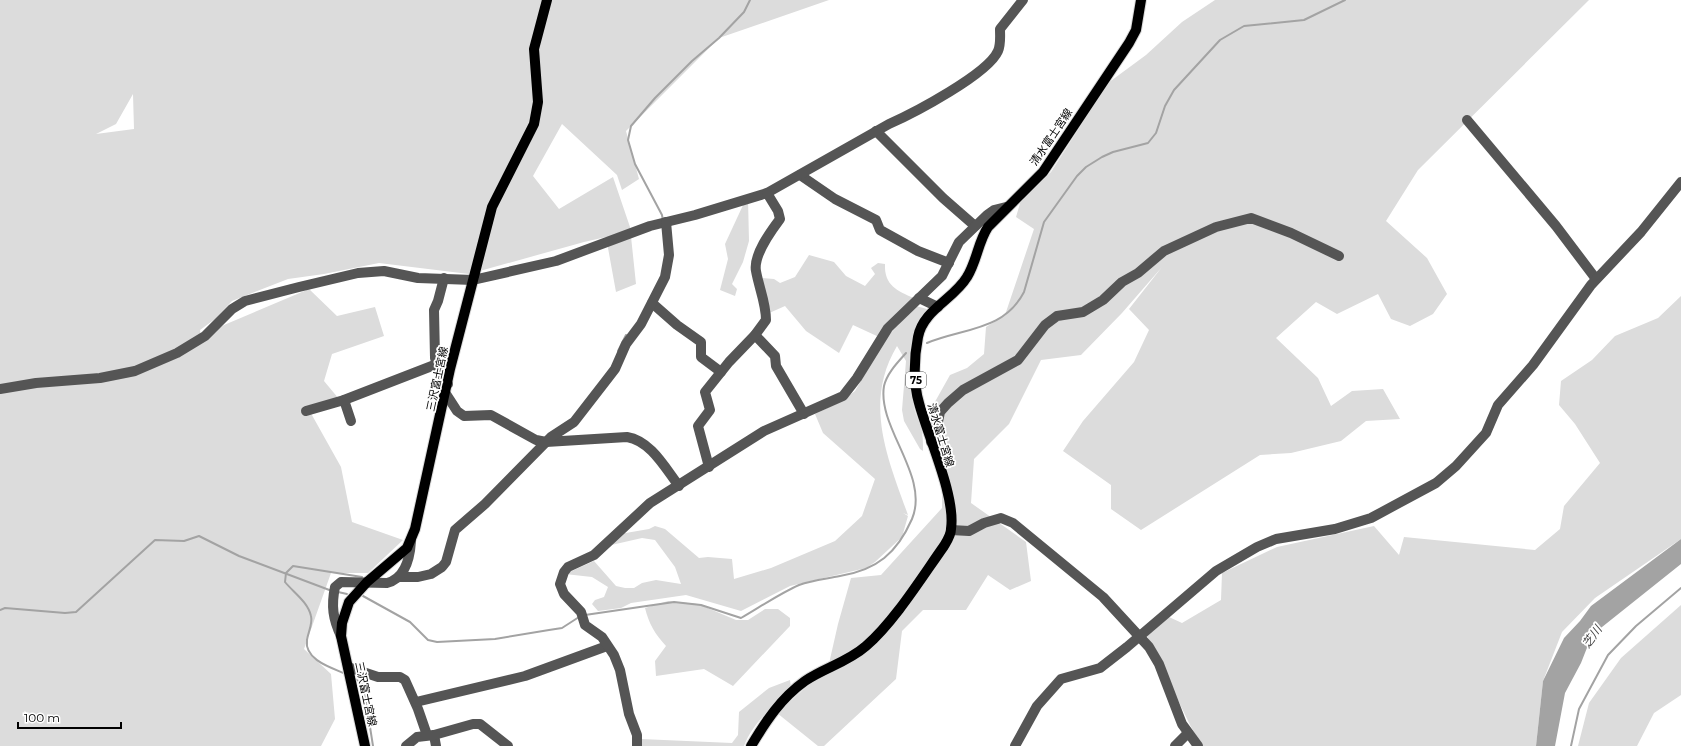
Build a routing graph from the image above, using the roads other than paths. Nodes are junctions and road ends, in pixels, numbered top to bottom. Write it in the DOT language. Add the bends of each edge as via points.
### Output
graph roads {
  1 [pos="547,0"];
  2 [pos="1023,0"];
  3 [pos="1141,0"];
  4 [pos="1467,120"];
  5 [pos="876,131"];
  6 [pos="800,175"];
  7 [pos="1681,182"];
  8 [pos="767,193"];
  9 [pos="1006,207"];
  10 [pos="662,223"];
  11 [pos="975,226"];
  12 [pos="1340,256"];
  13 [pos="949,263"];
  14 [pos="444,278"];
  15 [pos="1596,279"];
  16 [pos="473,280"];
  17 [pos="919,298"];
  18 [pos="652,303"];
  19 [pos="938,307"];
  20 [pos="755,335"];
  21 [pos="437,364"];
  22 [pos="721,372"];
  23 [pos="0,389"];
  24 [pos="447,389"];
  25 [pos="344,400"];
  26 [pos="306,412"];
  27 [pos="804,414"];
  28 [pos="351,421"];
  29 [pos="546,442"];
  30 [pos="932,442"];
  31 [pos="709,467"];
  32 [pos="679,486"];
  33 [pos="951,530"];
  34 [pos="411,541"];
  35 [pos="400,576"];
  36 [pos="367,582"];
  37 [pos="341,636"];
  38 [pos="1140,637"];
  39 [pos="608,646"];
  40 [pos="349,672"];
  41 [pos="416,702"];
  42 [pos="1188,732"];
  43 [pos="430,735"];
  44 [pos="364,746"];
  45 [pos="406,746"];
  46 [pos="436,746"];
  47 [pos="508,746"];
  48 [pos="636,746"];
  49 [pos="751,746"];
  50 [pos="1015,746"];
  51 [pos="1175,746"];
  52 [pos="1198,746"];
  1 -- 16 [label="main road, 三沢富士宮線" via="534,49 538,102 534,124 492,207"];
  2 -- 5 [label="street" via="1000,29 1001,43 994,58 978,73 907,116"];
  3 -- 9 [label="main road, 清水富士宮線 / 75" via="1136,30 1129,43 1043,172"];
  4 -- 15 [label="street" via="1556,226"];
  5 -- 6 [label="street"];
  5 -- 11 [label="street"];
  6 -- 8 [label="street"];
  6 -- 13 [label="street" via="835,199 876,220 880,230 918,251"];
  7 -- 15 [label="street" via="1641,232"];
  8 -- 10 [label="street" via="695,216"];
  8 -- 20 [label="street" via="780,219 768,234 756,261 766,320"];
  9 -- 11 [label="street" via="994,210"];
  9 -- 19 [label="main road, 清水富士宮線 / 75" via="982,236 968,277"];
  10 -- 16 [label="street" via="556,261"];
  10 -- 18 [label="street" via="669,247 668,266"];
  11 -- 13 [label="street" via="959,242"];
  12 -- 30 [label="street" via="1251,218 1216,227 1164,251 1138,273 1122,282 1103,300 1083,312 1057,316 1045,325 1018,360 963,390 948,403 940,412"];
  13 -- 17 [label="street" via="942,276"];
  14 -- 16 [label="street"];
  14 -- 21 [label="street" via="434,310"];
  14 -- 23 [label="street" via="418,278 384,271 358,273 299,287 245,301 232,309 205,336 177,353 135,371 100,378 36,383"];
  15 -- 38 [label="street" via="1533,365 1498,405 1486,433 1456,466 1436,483 1371,518 1335,529 1276,539 1257,546 1216,571"];
  16 -- 24 [label="main road, 三沢富士宮線"];
  17 -- 19 [label="street"];
  17 -- 27 [label="street" via="888,328 843,396"];
  18 -- 22 [label="street" via="700,342 701,357"];
  18 -- 29 [label="street" via="605,382 574,422"];
  19 -- 30 [label="main road, 清水富士宮線 / 75" via="918,335 915,354 916,391"];
  20 -- 22 [label="street"];
  20 -- 27 [label="street" via="775,356 776,366"];
  21 -- 24 [label="street"];
  21 -- 25 [label="street"];
  22 -- 31 [label="street" via="705,392 710,410 698,426"];
  24 -- 29 [label="street" via="456,411 464,416 491,415 536,440"];
  24 -- 34 [label="main road, 三沢富士宮線"];
  25 -- 26 [label="street"];
  25 -- 28 [label="street"];
  27 -- 31 [label="street" via="764,431"];
  29 -- 32 [label="street" via="627,437 638,439 647,446"];
  29 -- 35 [label="street" via="485,504 455,530 442,568 418,577"];
  30 -- 33 [label="main road, 清水富士宮線 / 75" via="950,504"];
  31 -- 32 [label="street"];
  32 -- 39 [label="street" via="650,503 594,555 568,567 564,572 560,584 564,594 580,612 585,625 602,637"];
  33 -- 38 [label="street" via="969,531 1001,518 1013,523 1103,596"];
  33 -- 49 [label="main road, 清水富士宮線 / 75" via="944,546 876,636 856,653 795,689 769,717"];
  34 -- 35 [label="street" via="407,562"];
  34 -- 36 [label="main road, 三沢富士宮線" via="407,548"];
  35 -- 36 [label="street" via="387,582"];
  36 -- 37 [label="main road, 三沢富士宮線" via="349,602 342,623"];
  36 -- 37 [label="street" via="341,582 334,592 334,621"];
  37 -- 40 [label="main road, 三沢富士宮線"];
  38 -- 42 [label="street" via="1159,664 1170,695"];
  38 -- 50 [label="street" via="1100,668 1061,680 1037,706"];
  39 -- 41 [label="street" via="525,676"];
  39 -- 48 [label="street" via="620,670 629,714 638,735"];
  40 -- 41 [label="street" via="378,677 400,677 405,680"];
  40 -- 44 [label="main road, 三沢富士宮線"];
  41 -- 43 [label="street"];
  42 -- 51 [label="street"];
  42 -- 52 [label="street"];
  43 -- 45 [label="street" via="417,738"];
  43 -- 46 [label="street"];
  43 -- 47 [label="street" via="480,724"];
}
